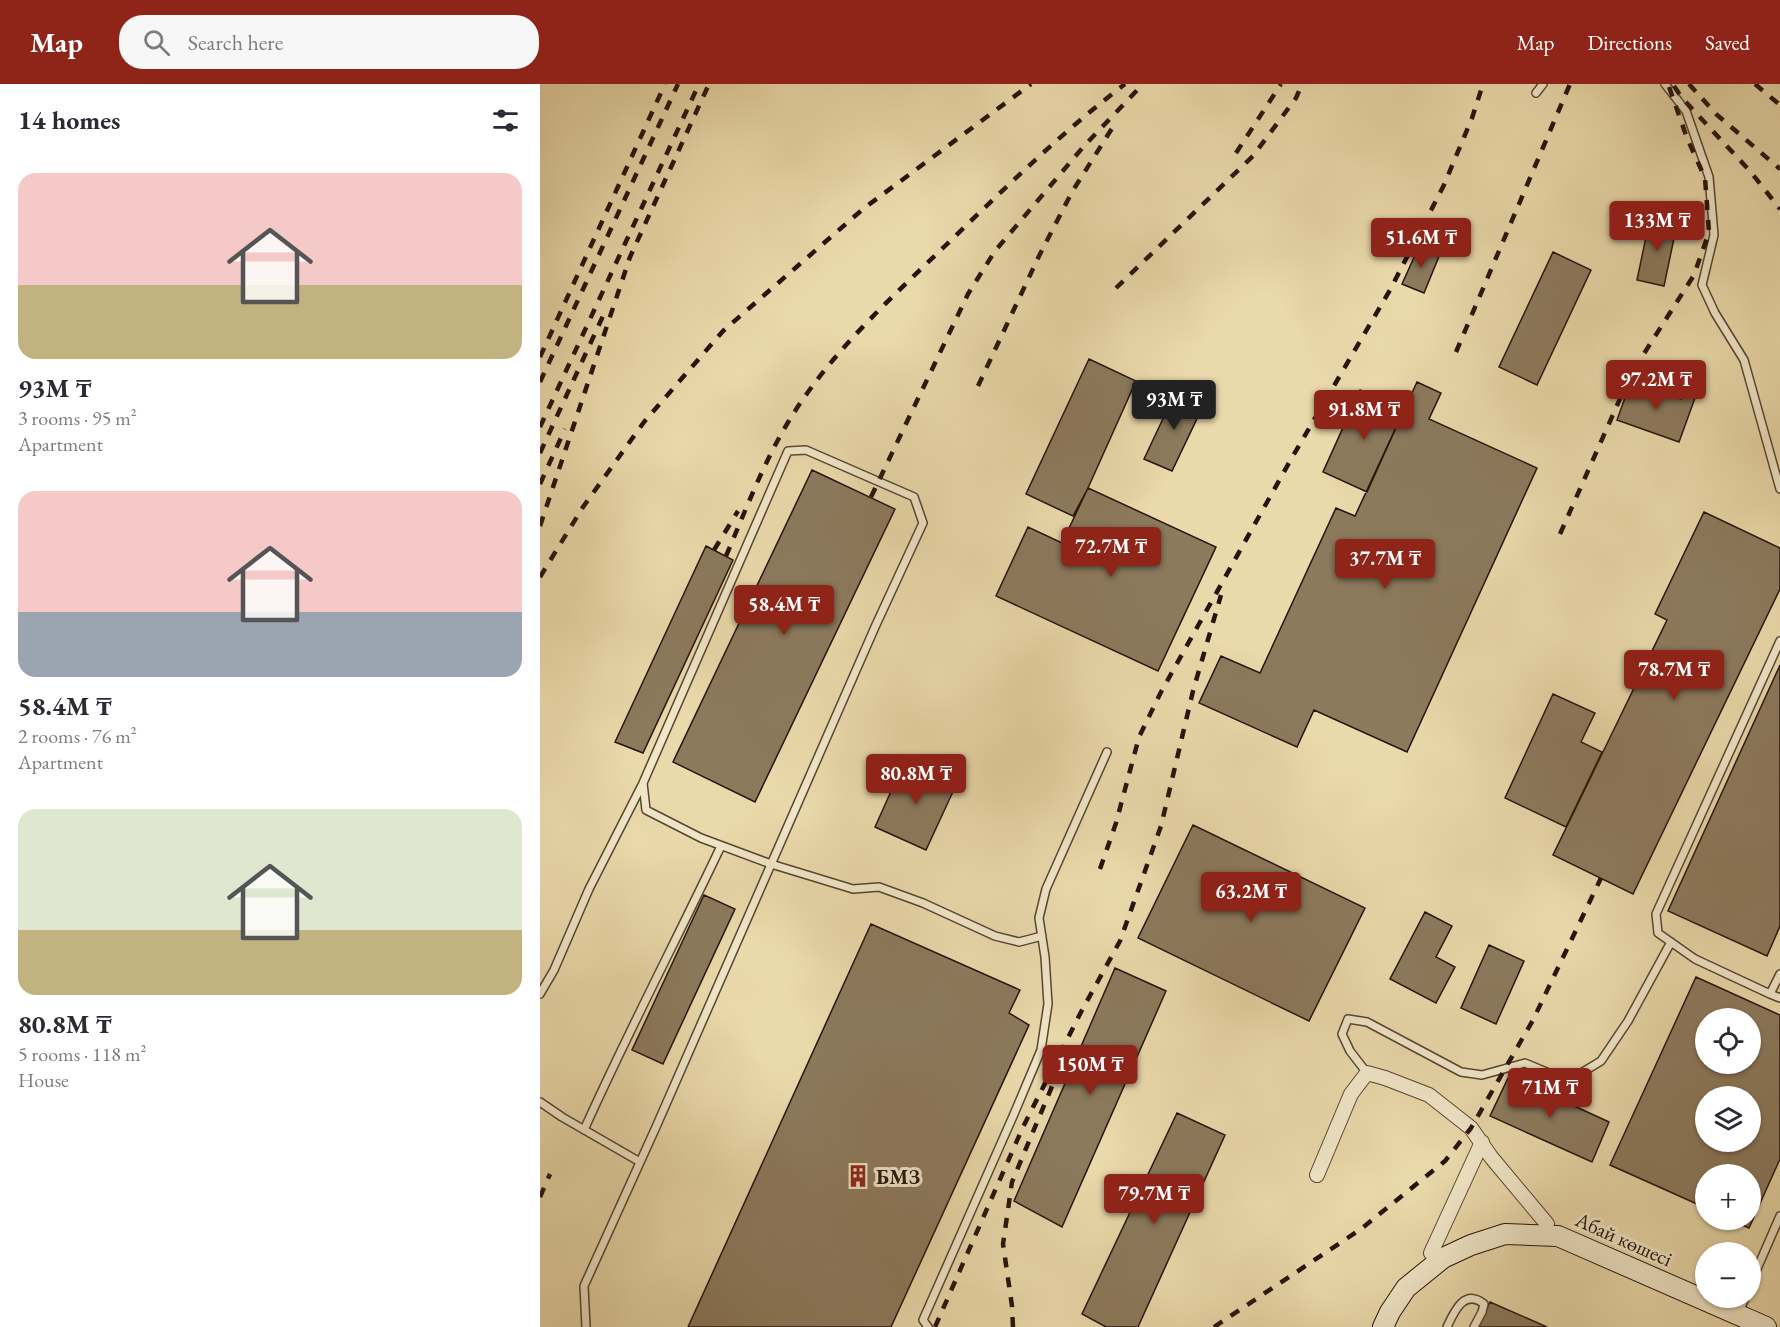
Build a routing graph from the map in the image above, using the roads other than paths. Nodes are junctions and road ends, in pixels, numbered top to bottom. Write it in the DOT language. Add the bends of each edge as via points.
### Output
graph roads {
  1 [pos="1543,84"];
  2 [pos="1665,84"];
  3 [pos="1536,93"];
  4 [pos="1780,489"];
  5 [pos="1780,641"];
  6 [pos="1107,752"];
  7 [pos="643,783"];
  8 [pos="722,846"];
  9 [pos="771,864"];
  10 [pos="1042,936"];
  11 [pos="1671,942"];
  12 [pos="1780,974"];
  13 [pos="540,994"];
  14 [pos="1770,994"];
  15 [pos="1780,998"];
  16 [pos="1367,1073"];
  17 [pos="540,1102"];
  18 [pos="584,1130"];
  19 [pos="1482,1142"];
  20 [pos="640,1162"];
  21 [pos="1317,1175"];
  22 [pos="1780,1216"];
  23 [pos="1547,1224"];
  24 [pos="1431,1253"];
  25 [pos="1761,1260"];
  26 [pos="1695,1284"];
  27 [pos="1754,1308"];
  28 [pos="1780,1321"];
  29 [pos="586,1327"];
  30 [pos="928,1327"];
  31 [pos="1373,1327"];
  32 [pos="1383,1327"];
  33 [pos="1447,1327"];
  34 [pos="1474,1327"];
  35 [pos="1766,1327"];
  1 -- 3 [label="lane"];
  2 -- 4 [label="lane" via="1686,111 1709,177 1714,235 1702,285 1744,360"];
  5 -- 11 [label="lane" via="1656,914 1658,933"];
  6 -- 10 [label="lane" via="1046,889 1040,918"];
  7 -- 8 [label="lane" via="646,810"];
  7 -- 9 [label="lane" via="788,451 806,450 914,497 923,523"];
  7 -- 13 [label="lane"];
  8 -- 9 [label="lane"];
  8 -- 18 [label="lane"];
  9 -- 10 [label="lane" via="853,889 879,887 1003,938 1019,942"];
  9 -- 20 [label="lane"];
  10 -- 30 [label="lane" via="1048,1004 1041,1050 923,1320"];
  11 -- 14 [label="lane" via="1695,959"];
  11 -- 16 [label="lane" via="1601,1061 1568,1081 1525,1063 1482,1075 1461,1072 1367,1022 1348,1019 1342,1034"];
  12 -- 14 [label="lane"];
  14 -- 15 [label="lane"];
  16 -- 19 [label="street" via="1428,1095 1471,1128"];
  16 -- 21 [label="street" via="1351,1094"];
  17 -- 18 [label="lane"];
  18 -- 20 [label="lane"];
  19 -- 23 [label="street"];
  19 -- 24 [label="street"];
  20 -- 29 [label="lane" via="584,1286"];
  22 -- 25 [label="lane"];
  23 -- 24 [label="street, Абай көшесі" via="1500,1226 1464,1236"];
  23 -- 26 [label="street, Абай көшесі" via="1580,1234"];
  24 -- 31 [label="street, Абай көшесі" via="1396,1284"];
  27 -- 28 [label="street"];
  32 -- 35 [label="street, Абай көшесі" via="1406,1288 1443,1258 1504,1234 1558,1236"];
  33 -- 34 [label="lane" via="1460,1304 1478,1299 1484,1304"];
}
